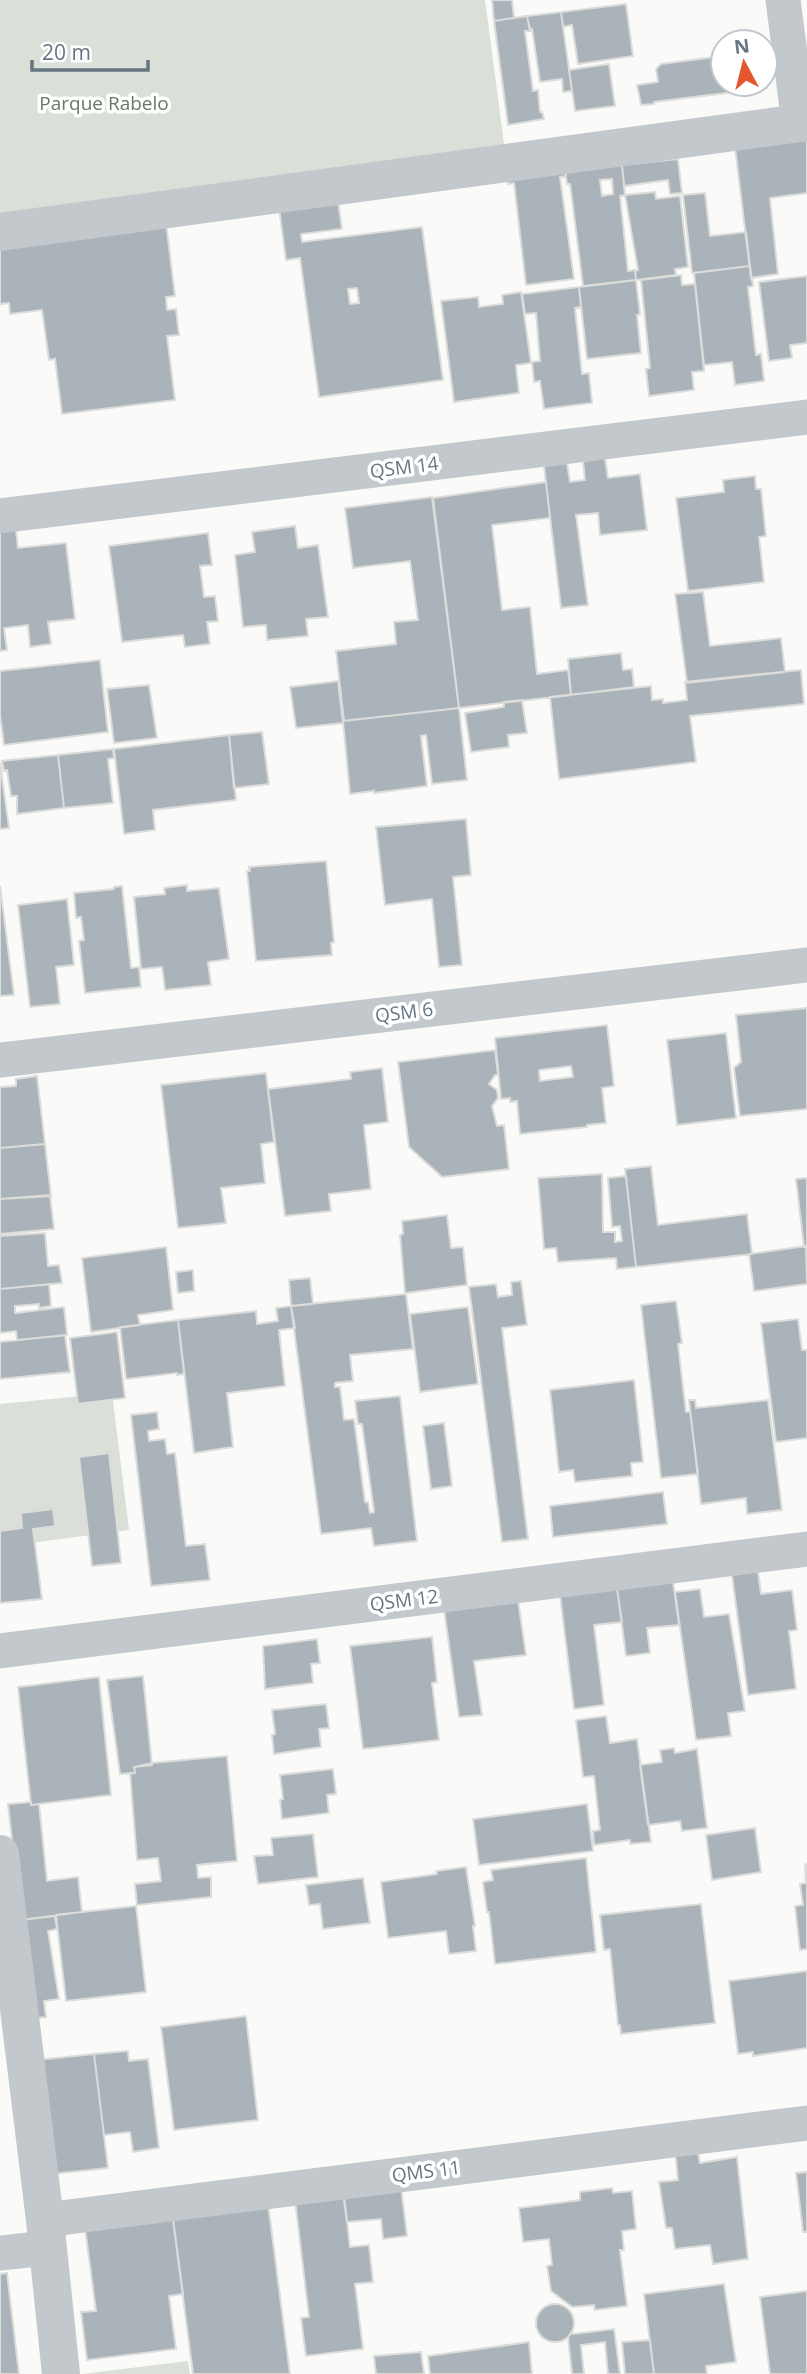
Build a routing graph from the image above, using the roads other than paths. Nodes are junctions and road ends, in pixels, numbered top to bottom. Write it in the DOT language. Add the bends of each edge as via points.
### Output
graph roads {
  1 [pos="783,0"];
  2 [pos="803,123"];
  3 [pos="0,232"];
  4 [pos="807,417"];
  5 [pos="0,516"];
  6 [pos="807,965"];
  7 [pos="0,1060"];
  8 [pos="807,1549"];
  9 [pos="0,1651"];
  10 [pos="0,1854"];
  11 [pos="807,2123"];
  12 [pos="46,2234"];
  13 [pos="0,2253"];
  14 [pos="61,2374"];
  1 -- 2 [label="street"];
  2 -- 3 [label="street"];
  4 -- 5 [label="street, QSM 14"];
  6 -- 7 [label="street, QSM 6"];
  8 -- 9 [label="street, QSM 12"];
  10 -- 12 [label="street"];
  11 -- 12 [label="street, QMS 11"];
  12 -- 13 [label="street, QMS 11"];
  12 -- 14 [label="street"];
}
